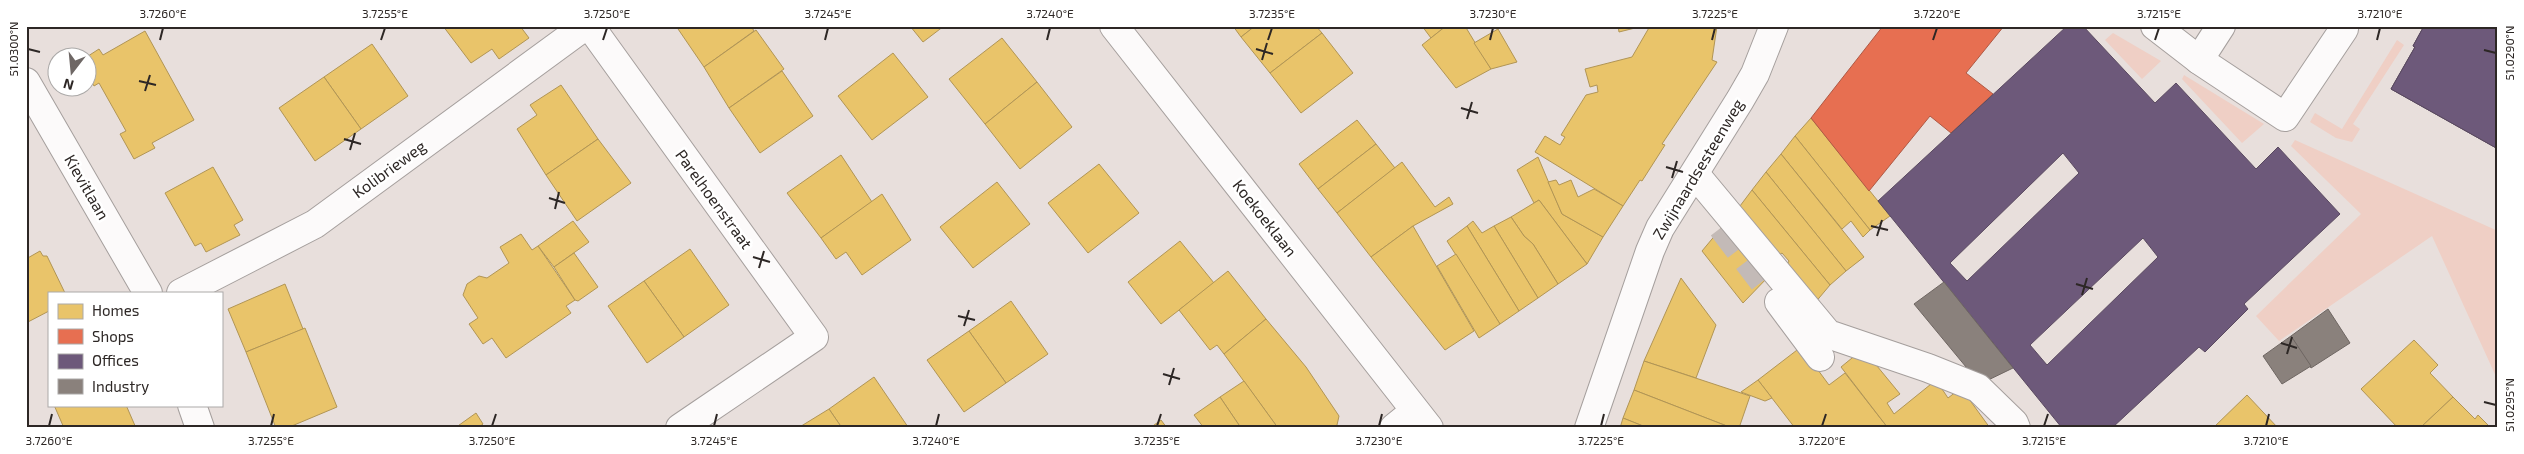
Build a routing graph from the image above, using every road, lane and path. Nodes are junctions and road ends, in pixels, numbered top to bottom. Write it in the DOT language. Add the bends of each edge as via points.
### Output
graph roads {
  1 [pos="585,26"];
  2 [pos="590,26"];
  3 [pos="1114,26"];
  4 [pos="1774,26"];
  5 [pos="2155,26"];
  6 [pos="2221,26"];
  7 [pos="2344,29"];
  8 [pos="2200,60"];
  9 [pos="26,82"];
  10 [pos="1692,178"];
  11 [pos="1722,227"];
  12 [pos="1763,281"];
  13 [pos="147,292"];
  14 [pos="184,292"];
  15 [pos="1820,356"];
  16 [pos="192,406"];
  17 [pos="1422,419"];
  18 [pos="200,428"];
  19 [pos="680,428"];
  20 [pos="1394,428"];
  21 [pos="1589,428"];
  22 [pos="2016,428"];
  1 -- 14 [label="street, Kolibrieweg" via="315,224"];
  2 -- 19 [label="street, Parelhoenstraat" via="814,337"];
  3 -- 17 [label="street, Koekoeklaan"];
  4 -- 10 [label="street, Zwijnaardsesteenweg" via="1750,83"];
  5 -- 8 [label="street"];
  6 -- 8 [label="street"];
  7 -- 8 [label="street" via="2285,117"];
  9 -- 13 [label="street, Kievitlaan"];
  10 -- 11 [label="street"];
  10 -- 21 [label="street, Zwijnaardsesteenweg" via="1660,228 1650,251"];
  10 -- 22 [label="street" via="1828,334 1978,388"];
  12 -- 15 [label="street"];
  16 -- 18 [label="street"];
  17 -- 20 [label="street"];
}
